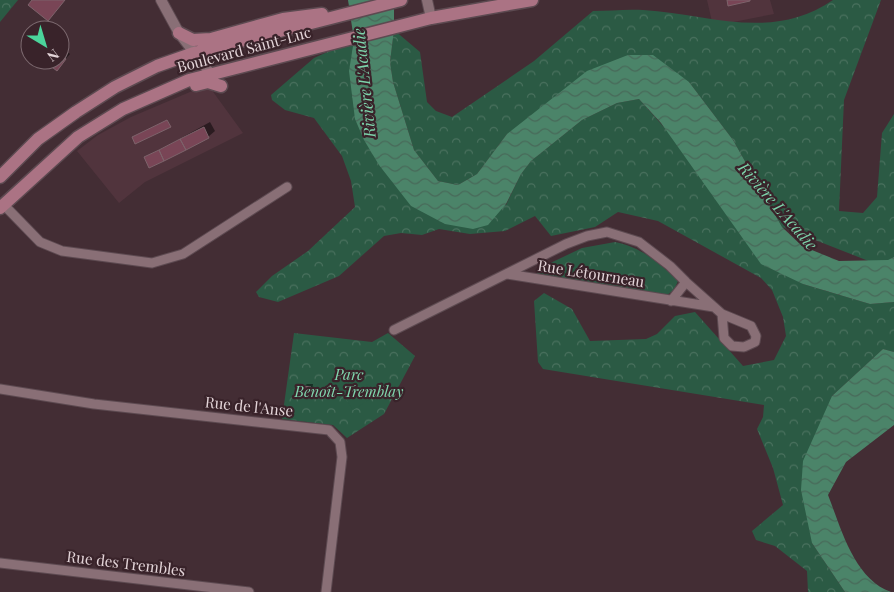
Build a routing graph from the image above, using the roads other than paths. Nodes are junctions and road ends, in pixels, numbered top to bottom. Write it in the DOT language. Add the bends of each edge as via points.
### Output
graph roads {
  1 [pos="161,0"];
  2 [pos="399,0"];
  3 [pos="427,0"];
  4 [pos="532,0"];
  5 [pos="334,16"];
  6 [pos="431,18"];
  7 [pos="179,33"];
  8 [pos="202,63"];
  9 [pos="221,86"];
  10 [pos="62,151"];
  11 [pos="0,177"];
  12 [pos="287,187"];
  13 [pos="2,206"];
  14 [pos="507,274"];
  15 [pos="686,282"];
  16 [pos="671,301"];
  17 [pos="714,307"];
  18 [pos="722,314"];
  19 [pos="394,330"];
  20 [pos="0,389"];
  21 [pos="0,563"];
  22 [pos="249,592"];
  23 [pos="326,592"];
  1 -- 7 [label="street"];
  2 -- 5 [label="main road"];
  3 -- 6 [label="street"];
  4 -- 6 [label="main road, Boulevard Saint-Luc"];
  5 -- 7 [label="main road" via="317,12 200,41"];
  5 -- 8 [label="main road" via="317,29"];
  6 -- 8 [label="main road, Boulevard Saint-Luc" via="341,41"];
  7 -- 8 [label="street"];
  8 -- 10 [label="main road" via="112,107 76,131"];
  8 -- 11 [label="main road, Boulevard Saint-Luc" via="156,66 114,87 38,139"];
  9 -- 10 [label="main road" via="208,82 193,86 129,113"];
  10 -- 13 [label="main road"];
  12 -- 13 [label="street" via="183,254 152,263 62,251 40,242"];
  14 -- 15 [label="street, Rue Létourneau" via="566,244 607,232 639,242"];
  14 -- 16 [label="street, Rue Létourneau"];
  14 -- 19 [label="street, Rue Létourneau"];
  15 -- 16 [label="street"];
  15 -- 17 [label="street, Rue Létourneau"];
  16 -- 17 [label="street, Rue Létourneau"];
  17 -- 18 [label="street, Rue Létourneau"];
  20 -- 23 [label="street, Rue de l'Anse" via="94,404 329,430 340,442 342,457"];
  21 -- 22 [label="street, Rue des Trembles"];
}
